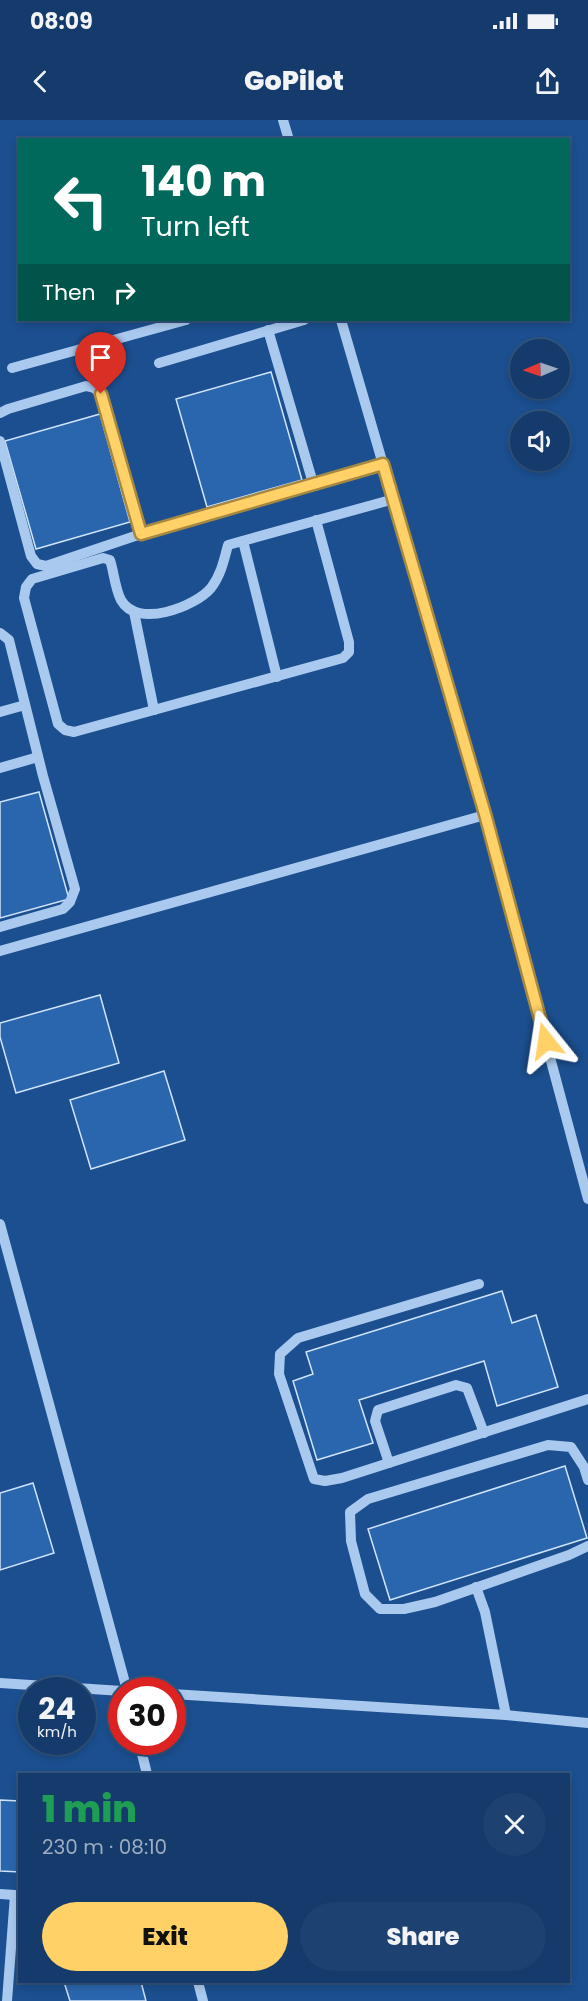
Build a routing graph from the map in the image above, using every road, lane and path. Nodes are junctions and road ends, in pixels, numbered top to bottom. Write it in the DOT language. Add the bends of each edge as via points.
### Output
graph roads {
  1 [pos="284,120"];
  2 [pos="288,138"];
  3 [pos="182,321"];
  4 [pos="300,321"];
  5 [pos="341,321"];
  6 [pos="268,330"];
  7 [pos="159,363"];
  8 [pos="12,368"];
  9 [pos="0,413"];
  10 [pos="0,441"];
  11 [pos="383,464"];
  12 [pos="313,483"];
  13 [pos="394,499"];
  14 [pos="316,520"];
  15 [pos="141,534"];
  16 [pos="243,541"];
  17 [pos="134,612"];
  18 [pos="0,633"];
  19 [pos="277,677"];
  20 [pos="25,705"];
  21 [pos="154,710"];
  22 [pos="0,712"];
  23 [pos="38,757"];
  24 [pos="0,768"];
  25 [pos="485,814"];
  26 [pos="0,927"];
  27 [pos="0,951"];
  28 [pos="588,1199"];
  29 [pos="0,1224"];
  30 [pos="479,1284"];
  31 [pos="588,1399"];
  32 [pos="484,1432"];
  33 [pos="389,1463"];
  34 [pos="588,1480"];
  35 [pos="588,1545"];
  36 [pos="476,1587"];
  37 [pos="124,1677"];
  38 [pos="0,1683"];
  39 [pos="108,1690"];
  40 [pos="186,1695"];
  41 [pos="506,1715"];
  42 [pos="588,1723"];
  43 [pos="143,1755"];
  44 [pos="147,1773"];
  45 [pos="0,1894"];
  46 [pos="17,1895"];
  47 [pos="198,1983"];
  48 [pos="7,2001"];
  49 [pos="203,2001"];
  1 -- 2 [label="street"];
  3 -- 8 [label="street"];
  4 -- 6 [label="street"];
  5 -- 11 [label="street"];
  6 -- 7 [label="street"];
  6 -- 12 [label="street"];
  9 -- 15 [label="street" via="87,386 101,394"];
  10 -- 15 [label="street" via="31,556 37,564 46,566"];
  11 -- 12 [label="street"];
  11 -- 13 [label="street"];
  12 -- 15 [label="street"];
  13 -- 14 [label="street"];
  13 -- 25 [label="street"];
  14 -- 16 [label="street"];
  14 -- 19 [label="street" via="349,652 343,658"];
  16 -- 17 [label="street" via="228,545 220,573 201,598 159,614"];
  16 -- 19 [label="street"];
  17 -- 21 [label="street"];
  17 -- 21 [label="street" via="121,600 110,560 103,558 32,579 24,598 58,724 74,732"];
  18 -- 20 [label="street" via="9,640"];
  19 -- 21 [label="street"];
  20 -- 22 [label="street"];
  20 -- 23 [label="street"];
  23 -- 24 [label="street"];
  23 -- 26 [label="street" via="75,889 63,909"];
  25 -- 27 [label="street"];
  25 -- 28 [label="street"];
  29 -- 37 [label="street"];
  30 -- 33 [label="street" via="298,1338 280,1354 279,1374 314,1479 342,1478"];
  31 -- 32 [label="street"];
  32 -- 33 [label="street"];
  32 -- 33 [label="street" via="466,1388 456,1385 378,1410 375,1421"];
  34 -- 36 [label="street" via="571,1447 548,1444 368,1500 350,1512 351,1541 365,1594 380,1609 404,1609 435,1602"];
  35 -- 36 [label="street"];
  36 -- 41 [label="street" via="485,1612"];
  38 -- 39 [label="street"];
  40 -- 41 [label="street"];
  41 -- 42 [label="street"];
  43 -- 44 [label="street"];
  45 -- 46 [label="street"];
  46 -- 48 [label="street"];
  47 -- 49 [label="street"];
}
